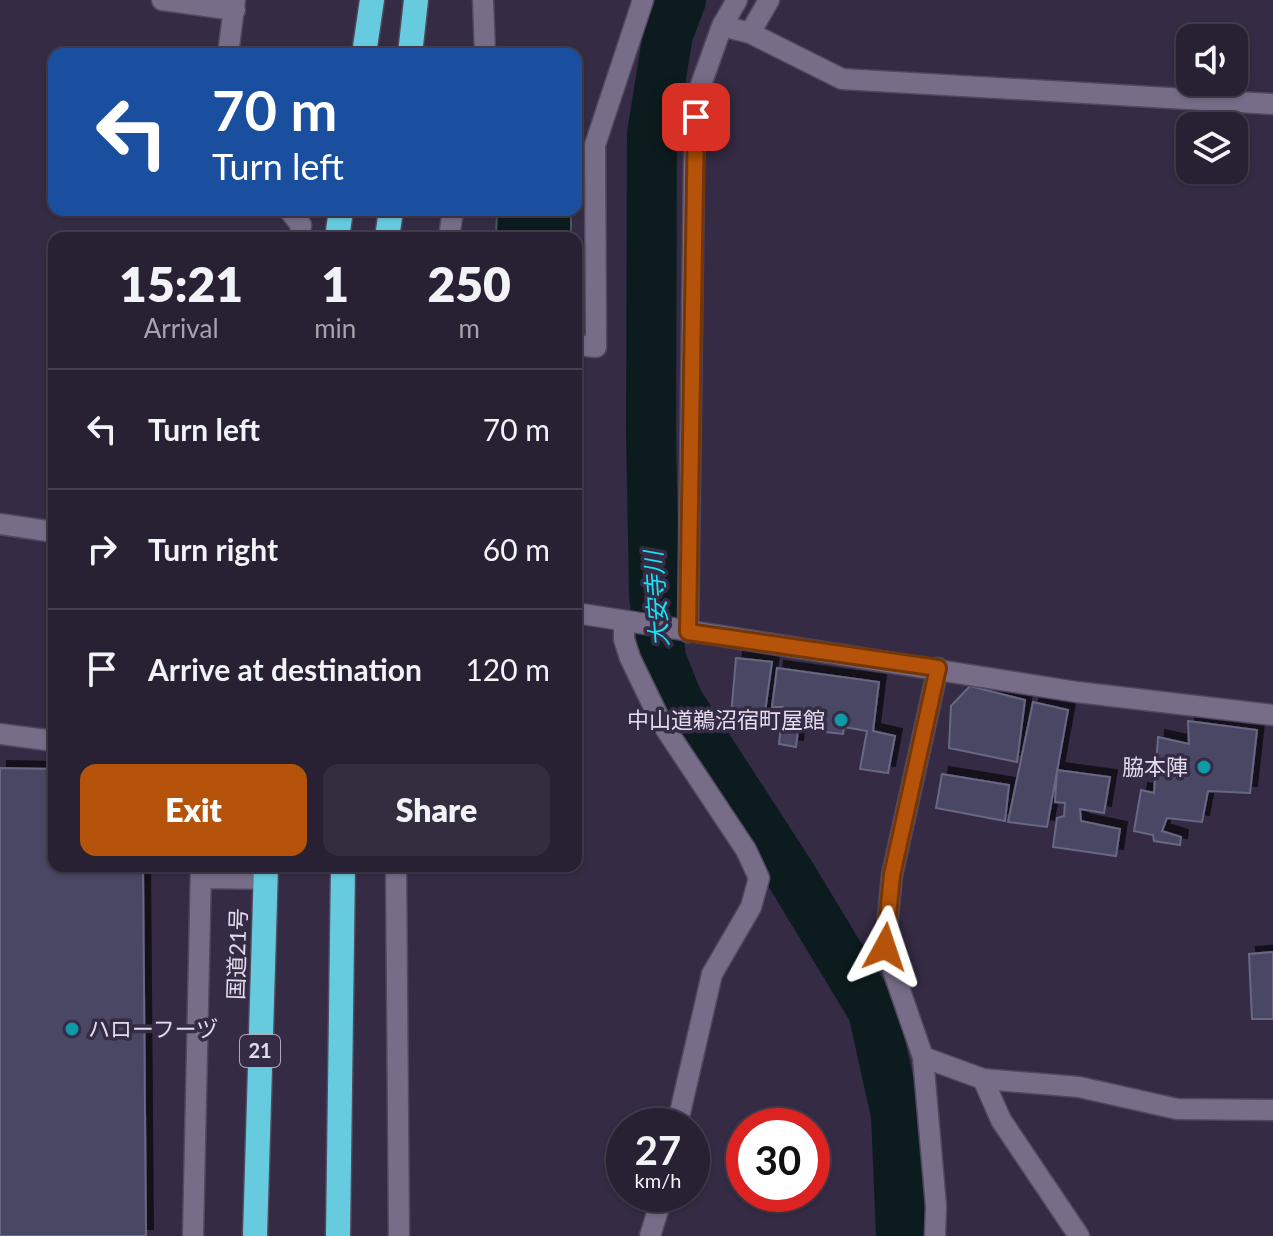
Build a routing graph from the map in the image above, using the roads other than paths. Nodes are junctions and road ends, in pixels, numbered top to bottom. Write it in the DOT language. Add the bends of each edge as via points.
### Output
graph roads {
  1 [pos="162,0"];
  2 [pos="372,0"];
  3 [pos="416,0"];
  4 [pos="483,0"];
  5 [pos="643,0"];
  6 [pos="737,0"];
  7 [pos="769,0"];
  8 [pos="235,5"];
  9 [pos="722,26"];
  10 [pos="750,33"];
  11 [pos="229,48"];
  12 [pos="365,48"];
  13 [pos="411,48"];
  14 [pos="485,48"];
  15 [pos="1273,104"];
  16 [pos="582,346"];
  17 [pos="0,524"];
  18 [pos="48,531"];
  19 [pos="582,614"];
  20 [pos="629,622"];
  21 [pos="683,631"];
  22 [pos="938,668"];
  23 [pos="1273,715"];
  24 [pos="0,734"];
  25 [pos="48,740"];
  26 [pos="201,872"];
  27 [pos="343,872"];
  28 [pos="396,872"];
  29 [pos="266,873"];
  30 [pos="923,1057"];
  31 [pos="983,1079"];
  32 [pos="681,1108"];
  33 [pos="1273,1110"];
  34 [pos="657,1212"];
  35 [pos="193,1236"];
  36 [pos="255,1236"];
  37 [pos="338,1236"];
  38 [pos="399,1236"];
  39 [pos="650,1236"];
  40 [pos="935,1236"];
  41 [pos="1079,1236"];
  1 -- 8 [label="street"];
  2 -- 12 [label="highway"];
  3 -- 13 [label="highway"];
  4 -- 14 [label="street"];
  5 -- 16 [label="street" via="595,145 596,347"];
  6 -- 9 [label="street"];
  7 -- 10 [label="street"];
  8 -- 11 [label="street"];
  9 -- 10 [label="street"];
  9 -- 21 [label="street" via="698,93"];
  10 -- 15 [label="street" via="842,79"];
  17 -- 18 [label="street"];
  19 -- 20 [label="street"];
  20 -- 21 [label="street"];
  20 -- 32 [label="street" via="624,639 630,658 661,722 759,878 751,907 712,974"];
  21 -- 22 [label="street"];
  22 -- 23 [label="street" via="1077,692"];
  22 -- 30 [label="street" via="892,875 885,947"];
  24 -- 25 [label="street"];
  26 -- 29 [label="street"];
  26 -- 35 [label="street"];
  27 -- 37 [label="highway"];
  28 -- 38 [label="street"];
  29 -- 36 [label="highway, 国道21号 / 21"];
  30 -- 31 [label="street"];
  30 -- 40 [label="street"];
  31 -- 33 [label="street" via="1079,1087 1177,1109"];
  31 -- 41 [label="street" via="1001,1120"];
  34 -- 39 [label="street"];
}
